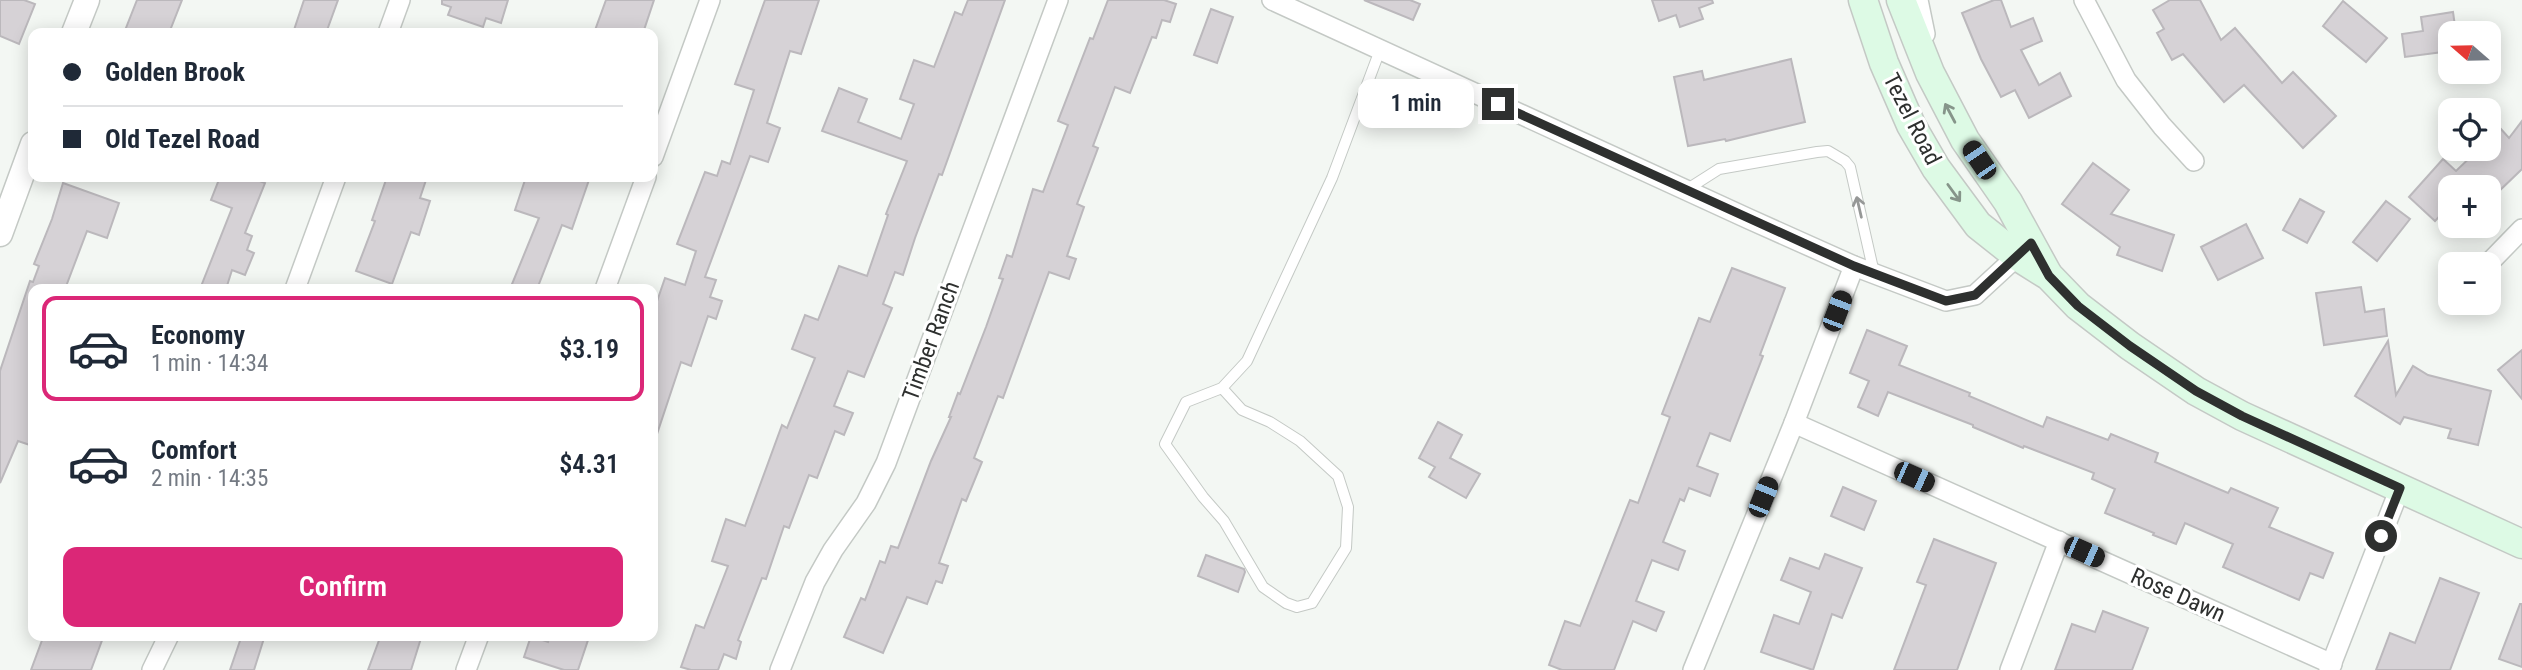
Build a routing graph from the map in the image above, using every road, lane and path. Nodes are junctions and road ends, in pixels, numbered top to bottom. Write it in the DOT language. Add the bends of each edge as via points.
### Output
graph roads {
  1 [pos="87,0"];
  2 [pos="400,0"];
  3 [pos="710,0"];
  4 [pos="1058,0"];
  5 [pos="1272,0"];
  6 [pos="1863,0"];
  7 [pos="1901,0"];
  8 [pos="1918,0"];
  9 [pos="2084,0"];
  10 [pos="76,28"];
  11 [pos="390,28"];
  12 [pos="1380,50"];
  13 [pos="1933,80"];
  14 [pos="658,144"];
  15 [pos="28,158"];
  16 [pos="2194,161"];
  17 [pos="334,182"];
  18 [pos="644,182"];
  19 [pos="1686,190"];
  20 [pos="2522,229"];
  21 [pos="0,234"];
  22 [pos="2024,249"];
  23 [pos="2500,252"];
  24 [pos="1854,266"];
  25 [pos="1874,274"];
  26 [pos="297,284"];
  27 [pos="607,284"];
  28 [pos="1222,387"];
  29 [pos="1794,423"];
  30 [pos="2400,488"];
  31 [pos="2059,541"];
  32 [pos="2522,544"];
  33 [pos="166,641"];
  34 [pos="477,641"];
  35 [pos="2330,667"];
  36 [pos="152,670"];
  37 [pos="466,670"];
  38 [pos="779,670"];
  39 [pos="1693,670"];
  40 [pos="2010,670"];
  1 -- 10 [label="street"];
  2 -- 11 [label="street"];
  3 -- 14 [label="street"];
  4 -- 38 [label="street, Timber Ranch" via="886,463 815,582"];
  5 -- 12 [label="street"];
  6 -- 22 [label="main road, Tezel Road, one-way" via="1889,76 1936,168 1978,225"];
  7 -- 13 [label="main road, Tezel Road"];
  8 -- 13 [label="street"];
  9 -- 16 [label="street" via="2126,80"];
  12 -- 19 [label="street"];
  12 -- 28 [label="lane" via="1332,178 1247,361"];
  22 -- 13 [label="main road, Tezel Road, one-way" via="2008,202 1965,139"];
  15 -- 21 [label="street"];
  17 -- 26 [label="street"];
  18 -- 27 [label="street"];
  19 -- 24 [label="street"];
  25 -- 19 [label="lane, one-way" via="1850,167 1828,151 1719,169"];
  20 -- 23 [label="street"];
  22 -- 25 [label="street" via="1975,295 1962,299 1946,301"];
  22 -- 30 [label="main road, Tezel Road" via="2078,306 2196,391"];
  24 -- 25 [label="street"];
  24 -- 29 [label="street"];
  28 -- 28 [label="lane" via="1185,402 1164,444 1224,521 1263,587 1297,607 1312,603 1346,548 1348,507 1338,476 1300,441 1242,410"];
  29 -- 31 [label="street, Rose Dawn"];
  29 -- 39 [label="street"];
  30 -- 32 [label="main road, Tezel Road"];
  30 -- 35 [label="street"];
  31 -- 35 [label="street, Rose Dawn"];
  31 -- 40 [label="street"];
  33 -- 36 [label="street"];
  34 -- 37 [label="street"];
}
